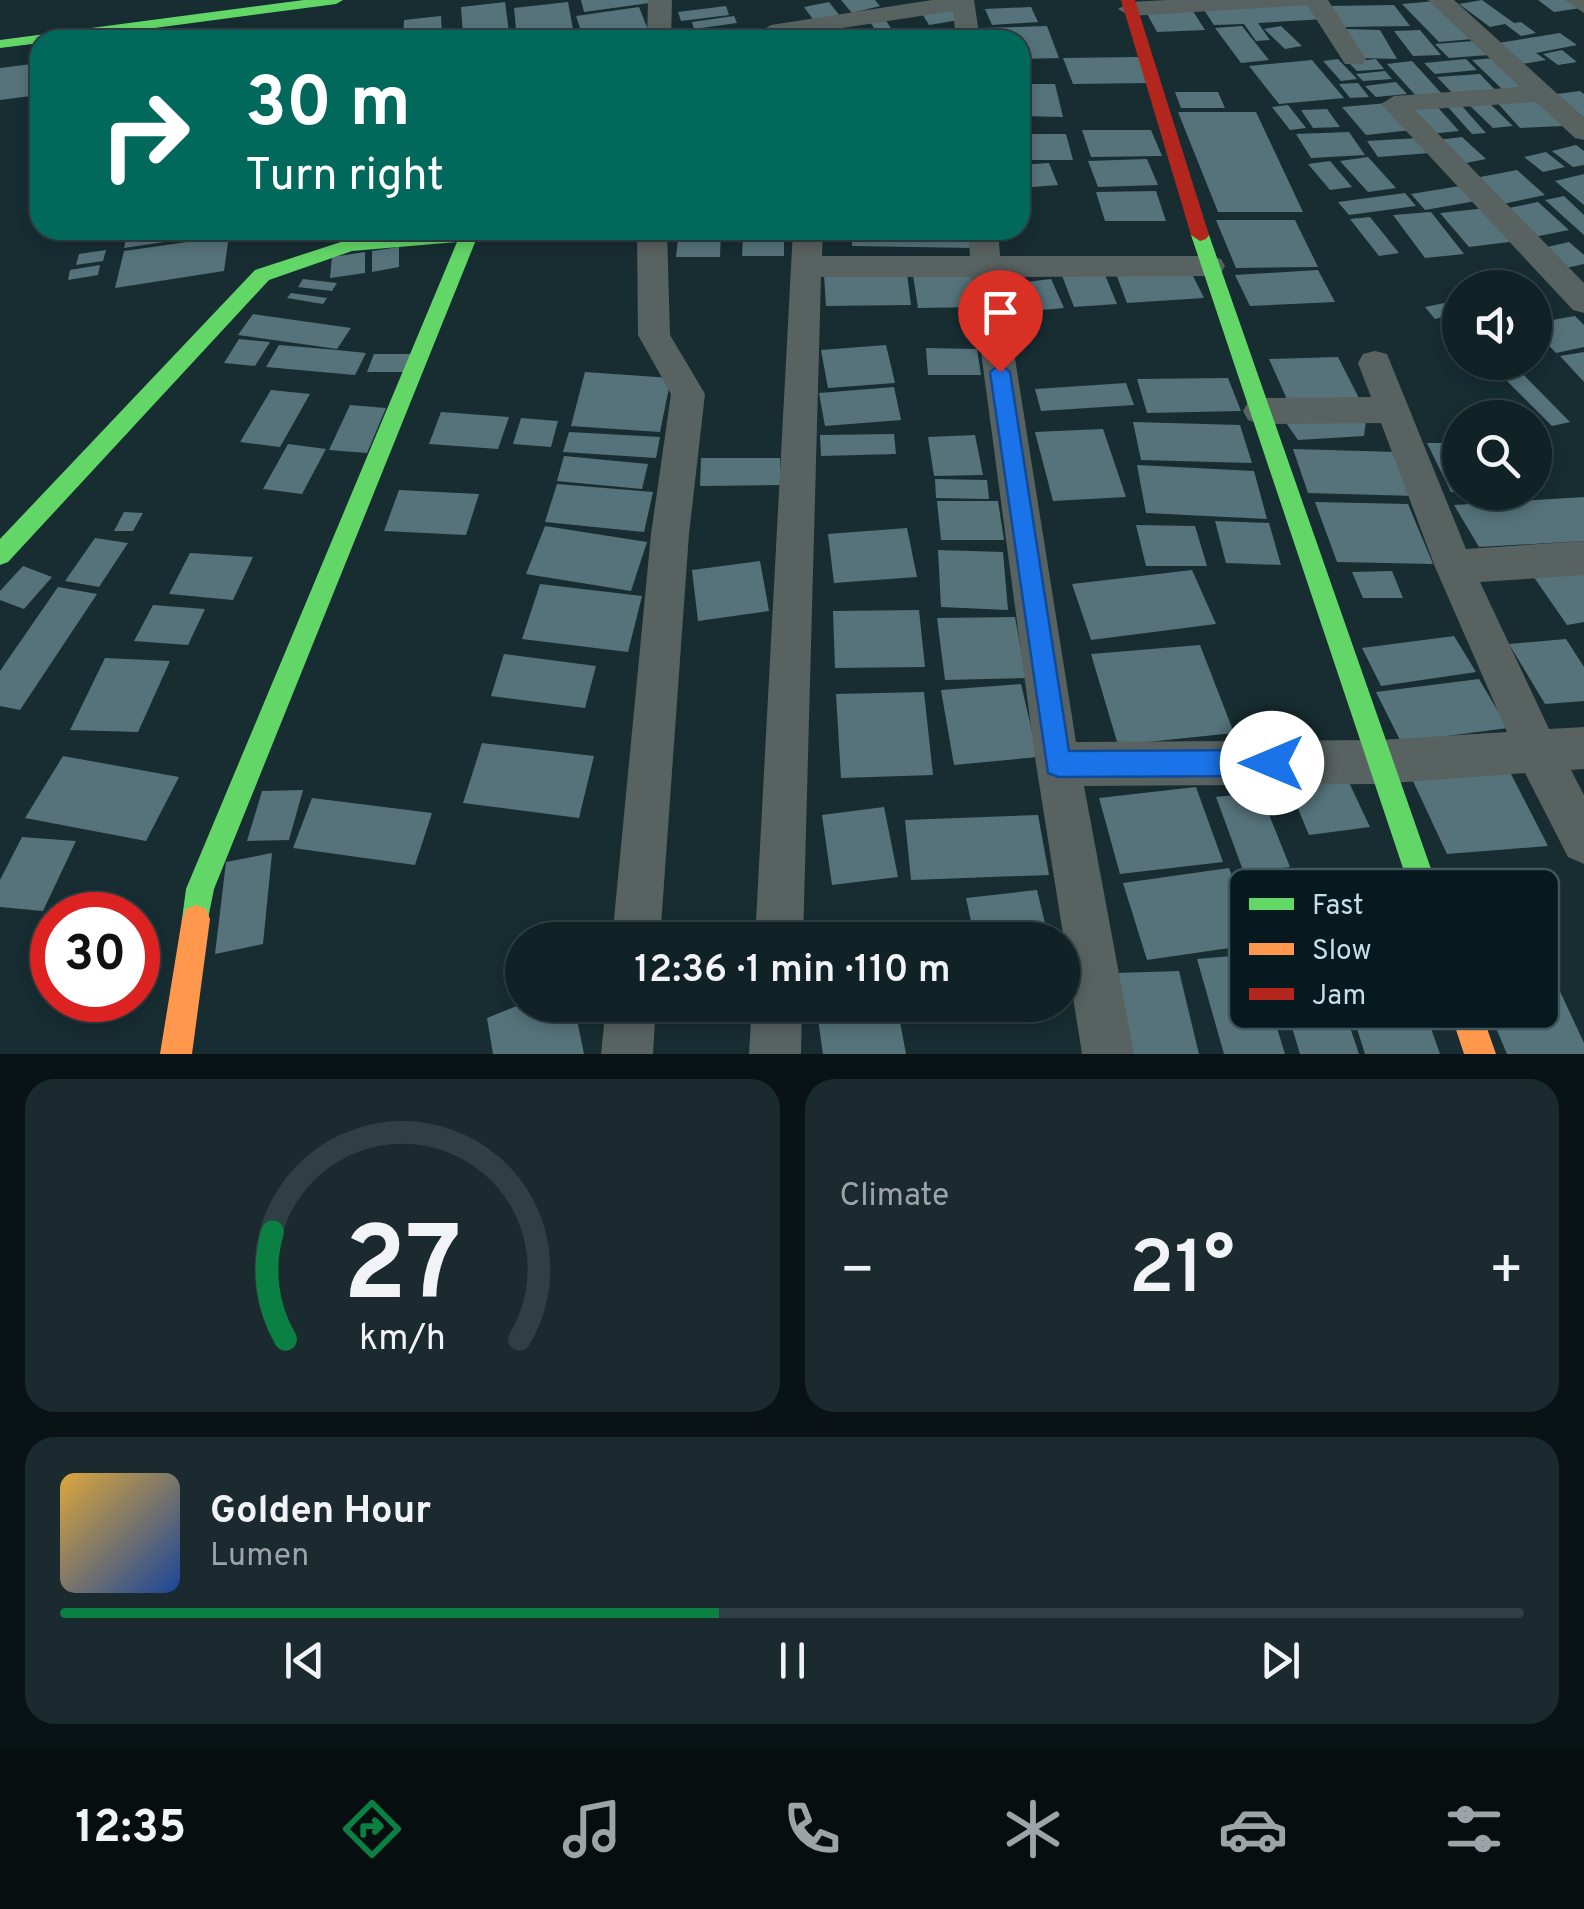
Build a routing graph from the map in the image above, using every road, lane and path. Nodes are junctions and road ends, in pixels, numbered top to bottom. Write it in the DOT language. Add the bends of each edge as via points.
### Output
graph roads {
  1 [pos="336,0"];
  2 [pos="660,0"];
  3 [pos="1299,0"];
  4 [pos="1316,0"];
  5 [pos="1440,0"];
  6 [pos="1577,0"];
  7 [pos="964,1"];
  8 [pos="1129,4"];
  9 [pos="1584,6"];
  10 [pos="225,7"];
  11 [pos="855,18"];
  12 [pos="85,30"];
  13 [pos="658,30"];
  14 [pos="783,30"];
  15 [pos="863,30"];
  16 [pos="967,30"];
  17 [pos="30,39"];
  18 [pos="0,44"];
  19 [pos="1354,59"];
  20 [pos="1538,94"];
  21 [pos="1584,132"];
  22 [pos="397,240"];
  23 [pos="469,240"];
  24 [pos="652,240"];
  25 [pos="985,248"];
  26 [pos="808,249"];
  27 [pos="1210,266"];
  28 [pos="1584,302"];
  29 [pos="1375,362"];
  30 [pos="1394,410"];
  31 [pos="1260,411"];
  32 [pos="0,554"];
  33 [pos="1584,558"];
  34 [pos="1454,567"];
  35 [pos="1584,748"];
  36 [pos="1537,751"];
  37 [pos="1380,762"];
  38 [pos="1058,764"];
  39 [pos="1584,841"];
  40 [pos="1417,869"];
  41 [pos="638,922"];
  42 [pos="781,922"];
  43 [pos="629,1022"];
  44 [pos="776,1022"];
  45 [pos="1471,1029"];
  46 [pos="176,1054"];
  47 [pos="626,1054"];
  48 [pos="775,1054"];
  49 [pos="1108,1054"];
  50 [pos="1480,1054"];
  1 -- 10 [label="street"];
  2 -- 13 [label="street"];
  3 -- 8 [label="street"];
  4 -- 19 [label="street"];
  5 -- 20 [label="street"];
  6 -- 9 [label="street"];
  7 -- 11 [label="street"];
  7 -- 16 [label="street"];
  8 -- 27 [label="street"];
  10 -- 12 [label="street"];
  11 -- 14 [label="street"];
  11 -- 15 [label="street"];
  17 -- 18 [label="street"];
  20 -- 21 [label="street"];
  20 -- 28 [label="street" via="1394,104"];
  22 -- 32 [label="street" via="350,245 262,276"];
  23 -- 46 [label="street" via="200,889"];
  24 -- 41 [label="street" via="654,334 688,394"];
  25 -- 26 [label="street"];
  25 -- 27 [label="street"];
  25 -- 38 [label="street"];
  26 -- 42 [label="street"];
  27 -- 31 [label="street"];
  29 -- 30 [label="street"];
  30 -- 31 [label="street"];
  30 -- 34 [label="street"];
  31 -- 37 [label="street"];
  33 -- 34 [label="street"];
  34 -- 36 [label="street"];
  35 -- 36 [label="street"];
  36 -- 37 [label="street"];
  36 -- 39 [label="street"];
  37 -- 38 [label="street"];
  37 -- 40 [label="street"];
  38 -- 49 [label="street"];
  43 -- 47 [label="street"];
  44 -- 48 [label="street"];
  45 -- 50 [label="street"];
}
